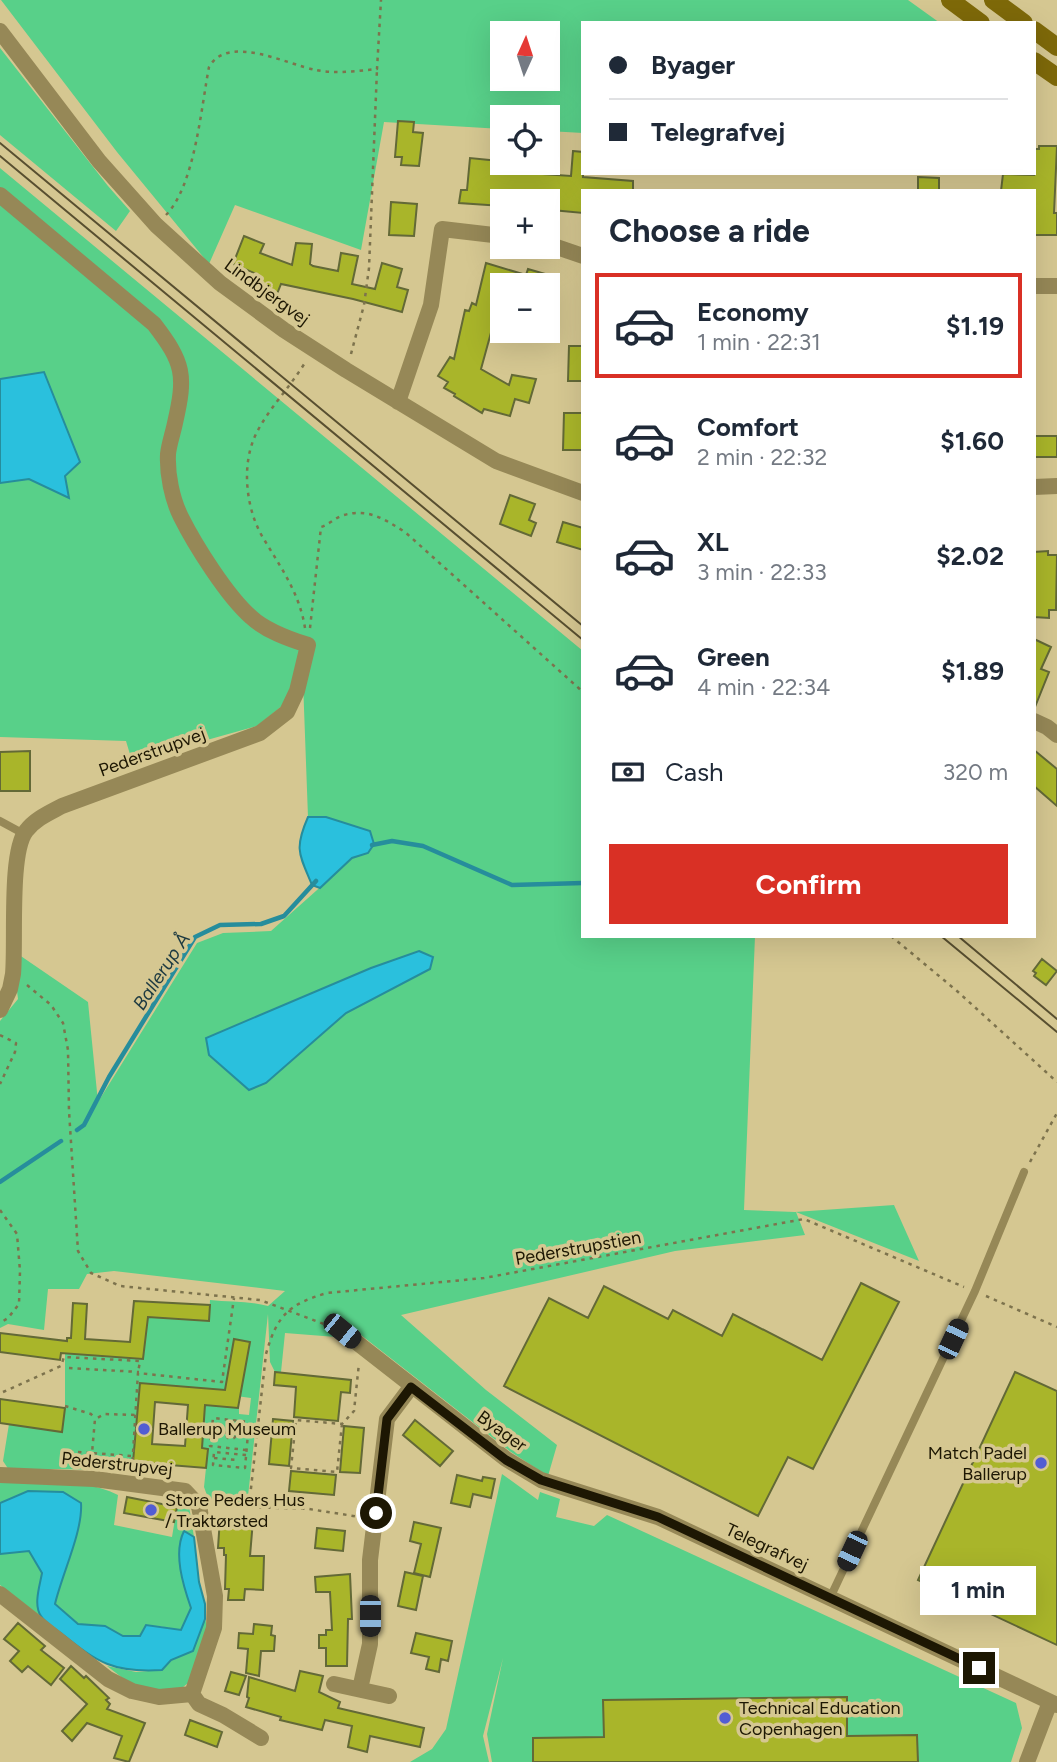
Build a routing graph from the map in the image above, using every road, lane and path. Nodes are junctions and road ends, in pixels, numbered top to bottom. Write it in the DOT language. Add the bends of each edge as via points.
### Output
graph roads {
  1 [pos="380,0"];
  2 [pos="950,0"];
  3 [pos="993,0"];
  4 [pos="978,21"];
  5 [pos="1021,21"];
  6 [pos="0,31"];
  7 [pos="1036,31"];
  8 [pos="1057,47"];
  9 [pos="1036,62"];
  10 [pos="377,69"];
  11 [pos="1057,77"];
  12 [pos="0,195"];
  13 [pos="156,225"];
  14 [pos="490,235"];
  15 [pos="560,248"];
  16 [pos="581,255"];
  17 [pos="1036,286"];
  18 [pos="1057,286"];
  19 [pos="306,361"];
  20 [pos="346,370"];
  21 [pos="398,402"];
  22 [pos="1057,486"];
  23 [pos="1036,487"];
  24 [pos="581,492"];
  25 [pos="308,645"];
  26 [pos="581,689"];
  27 [pos="1036,722"];
  28 [pos="1057,735"];
  29 [pos="0,821"];
  30 [pos="24,834"];
  31 [pos="893,938"];
  32 [pos="13,974"];
  33 [pos="0,1010"];
  34 [pos="0,1035"];
  35 [pos="1057,1082"];
  36 [pos="0,1084"];
  37 [pos="1057,1113"];
  38 [pos="1024,1172"];
  39 [pos="0,1210"];
  40 [pos="975,1292"];
  41 [pos="234,1298"];
  42 [pos="287,1309"];
  43 [pos="0,1323"];
  44 [pos="1057,1327"];
  45 [pos="342,1331"];
  46 [pos="103,1358"];
  47 [pos="359,1363"];
  48 [pos="69,1368"];
  49 [pos="102,1370"];
  50 [pos="139,1373"];
  51 [pos="411,1387"];
  52 [pos="3,1392"];
  53 [pos="65,1406"];
  54 [pos="136,1415"];
  55 [pos="95,1419"];
  56 [pos="232,1420"];
  57 [pos="342,1424"];
  58 [pos="231,1429"];
  59 [pos="212,1432"];
  60 [pos="226,1434"];
  61 [pos="230,1439"];
  62 [pos="230,1448"];
  63 [pos="246,1450"];
  64 [pos="61,1451"];
  65 [pos="92,1453"];
  66 [pos="239,1455"];
  67 [pos="246,1455"];
  68 [pos="132,1456"];
  69 [pos="214,1458"];
  70 [pos="238,1460"];
  71 [pos="238,1467"];
  72 [pos="0,1475"];
  73 [pos="131,1483"];
  74 [pos="578,1493"];
  75 [pos="199,1506"];
  76 [pos="249,1506"];
  77 [pos="375,1519"];
  78 [pos="0,1594"];
  79 [pos="830,1598"];
  80 [pos="334,1684"];
  81 [pos="360,1689"];
  82 [pos="192,1694"];
  83 [pos="389,1696"];
  84 [pos="1054,1704"];
  85 [pos="261,1738"];
  86 [pos="1027,1762"];
  1 -- 10 [label="path"];
  2 -- 4 [label="main road"];
  3 -- 5 [label="main road"];
  6 -- 13 [label="street, Lindbjergvej" via="99,161"];
  7 -- 8 [label="main road"];
  9 -- 11 [label="main road"];
  10 -- 13 [label="path" via="317,70 244,52 214,58 187,178 174,207"];
  10 -- 20 [label="path" via="369,268"];
  12 -- 25 [label="street" via="154,324 172,348 181,369 182,392 168,454 170,483 180,515 230,595 252,619"];
  13 -- 20 [label="street, Lindbjergvej" via="220,283"];
  14 -- 21 [label="street" via="442,229 431,305"];
  15 -- 16 [label="street"];
  17 -- 18 [label="street"];
  19 -- 25 [label="path" via="256,434 247,476 258,532 292,584 303,611"];
  20 -- 21 [label="street, Lindbjergvej"];
  21 -- 24 [label="street, Lindbjergvej" via="496,461"];
  22 -- 23 [label="street"];
  25 -- 26 [label="path" via="321,527 359,513 379,515 405,532"];
  25 -- 30 [label="street, Pederstrupvej" via="298,691 287,712 260,733 62,806 34,822"];
  27 -- 28 [label="street"];
  29 -- 30 [label="lane"];
  30 -- 32 [label="street" via="17,858"];
  31 -- 35 [label="path"];
  32 -- 33 [label="street"];
  32 -- 41 [label="path" via="51,1004 62,1023 68,1051 78,1251 91,1273 120,1286"];
  34 -- 36 [label="path" via="16,1043"];
  37 -- 38 [label="path"];
  38 -- 40 [label="lane"];
  39 -- 43 [label="path" via="17,1234 20,1271 19,1304"];
  40 -- 42 [label="path, Pederstrupstien" via="804,1219 484,1278 327,1293"];
  40 -- 44 [label="path, Pederstrupstien"];
  40 -- 79 [label="lane"];
  41 -- 42 [label="path"];
  41 -- 50 [label="path" via="222,1382"];
  42 -- 45 [label="path"];
  42 -- 76 [label="path" via="266,1353"];
  45 -- 51 [label="street, Byager"];
  46 -- 49 [label="path"];
  46 -- 50 [label="path" via="139,1361"];
  46 -- 52 [label="path" via="64,1357 61,1366"];
  47 -- 57 [label="path" via="354,1410"];
  48 -- 49 [label="path"];
  49 -- 50 [label="path"];
  50 -- 54 [label="path"];
  51 -- 74 [label="street, Byager" via="506,1460 541,1480"];
  51 -- 77 [label="street" via="387,1419"];
  53 -- 55 [label="path" via="90,1413"];
  54 -- 55 [label="path" via="104,1414"];
  54 -- 68 [label="path"];
  55 -- 65 [label="path"];
  56 -- 58 [label="path"];
  56 -- 59 [label="path" via="213,1418"];
  56 -- 63 [label="path" via="249,1422"];
  57 -- 57 [label="path" via="296,1419 291,1468 337,1472"];
  58 -- 60 [label="path"];
  58 -- 61 [label="path" via="236,1434"];
  59 -- 60 [label="path"];
  59 -- 62 [label="path" via="211,1446"];
  60 -- 61 [label="path"];
  61 -- 62 [label="path"];
  62 -- 63 [label="path"];
  63 -- 67 [label="path"];
  64 -- 65 [label="path"];
  65 -- 68 [label="path"];
  66 -- 67 [label="path"];
  66 -- 69 [label="path" via="214,1452"];
  66 -- 70 [label="path"];
  67 -- 71 [label="path" via="245,1468"];
  68 -- 73 [label="path"];
  69 -- 70 [label="path"];
  69 -- 71 [label="path" via="213,1465"];
  70 -- 71 [label="path"];
  72 -- 73 [label="street, Pederstrupvej"];
  73 -- 75 [label="street, Pederstrupvej" via="185,1491"];
  74 -- 79 [label="street, Telegrafvej" via="658,1517"];
  75 -- 76 [label="path"];
  75 -- 82 [label="street" via="211,1562 214,1628"];
  76 -- 77 [label="path"];
  77 -- 81 [label="street" via="370,1644"];
  78 -- 82 [label="street" via="108,1679 159,1697"];
  79 -- 84 [label="street, Telegrafvej"];
  80 -- 81 [label="street"];
  81 -- 83 [label="street"];
  82 -- 85 [label="street" via="199,1704"];
  84 -- 86 [label="street, Telegrafvej"];
}
